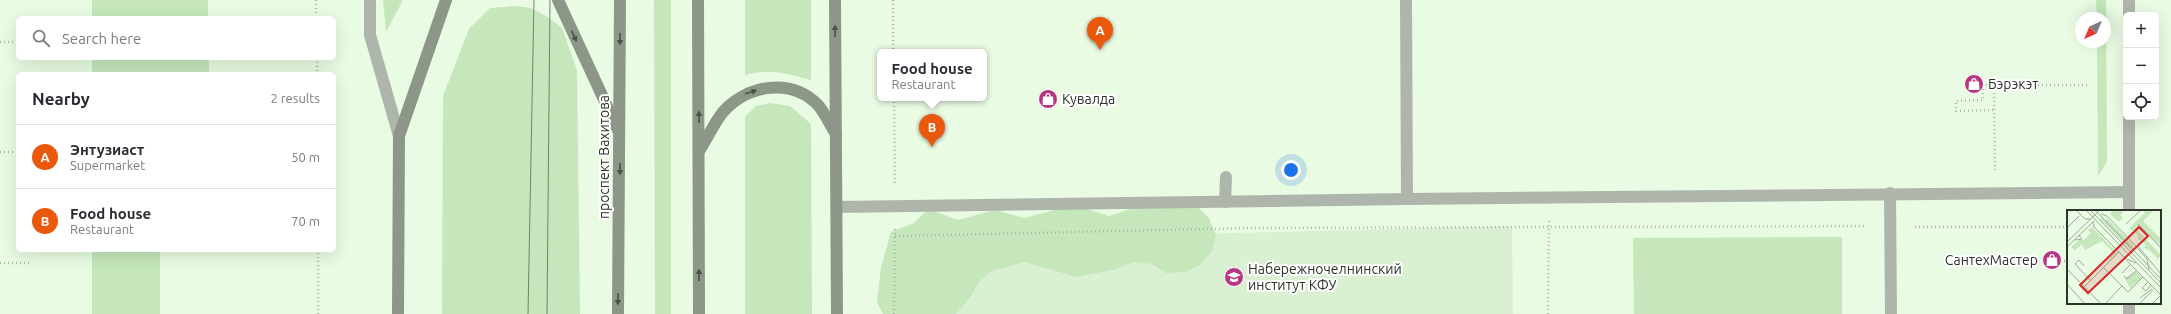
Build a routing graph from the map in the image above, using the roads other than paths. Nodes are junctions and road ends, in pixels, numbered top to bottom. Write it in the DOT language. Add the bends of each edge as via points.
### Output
graph roads {
  1 [pos="370,0"];
  2 [pos="446,0"];
  3 [pos="558,0"];
  4 [pos="620,0"];
  5 [pos="698,0"];
  6 [pos="835,0"];
  7 [pos="1406,0"];
  8 [pos="2129,0"];
  9 [pos="2129,12"];
  10 [pos="2129,120"];
  11 [pos="620,133"];
  12 [pos="836,135"];
  13 [pos="399,136"];
  14 [pos="699,151"];
  15 [pos="1226,176"];
  16 [pos="2129,192"];
  17 [pos="1890,193"];
  18 [pos="1407,199"];
  19 [pos="1225,202"];
  20 [pos="837,207"];
  21 [pos="2129,210"];
  22 [pos="398,314"];
  23 [pos="618,314"];
  24 [pos="698,314"];
  25 [pos="837,314"];
  26 [pos="1891,314"];
  1 -- 13 [label="street" via="370,35"];
  2 -- 13 [label="main road"];
  3 -- 11 [label="main road, one-way"];
  4 -- 11 [label="main road, проспект Вахитова, one-way"];
  14 -- 5 [label="main road, one-way"];
  12 -- 6 [label="main road, one-way"];
  7 -- 18 [label="street"];
  8 -- 9 [label="street"];
  10 -- 16 [label="street"];
  11 -- 23 [label="main road, проспект Вахитова, one-way"];
  14 -- 12 [label="main road, one-way" via="723,112 744,94 770,86 797,92 818,105"];
  12 -- 20 [label="main road"];
  13 -- 22 [label="main road"];
  24 -- 14 [label="main road, one-way"];
  15 -- 19 [label="street"];
  16 -- 17 [label="street"];
  16 -- 21 [label="street"];
  17 -- 18 [label="street"];
  17 -- 26 [label="street"];
  18 -- 19 [label="street"];
  19 -- 20 [label="street"];
  20 -- 25 [label="main road"];
}
